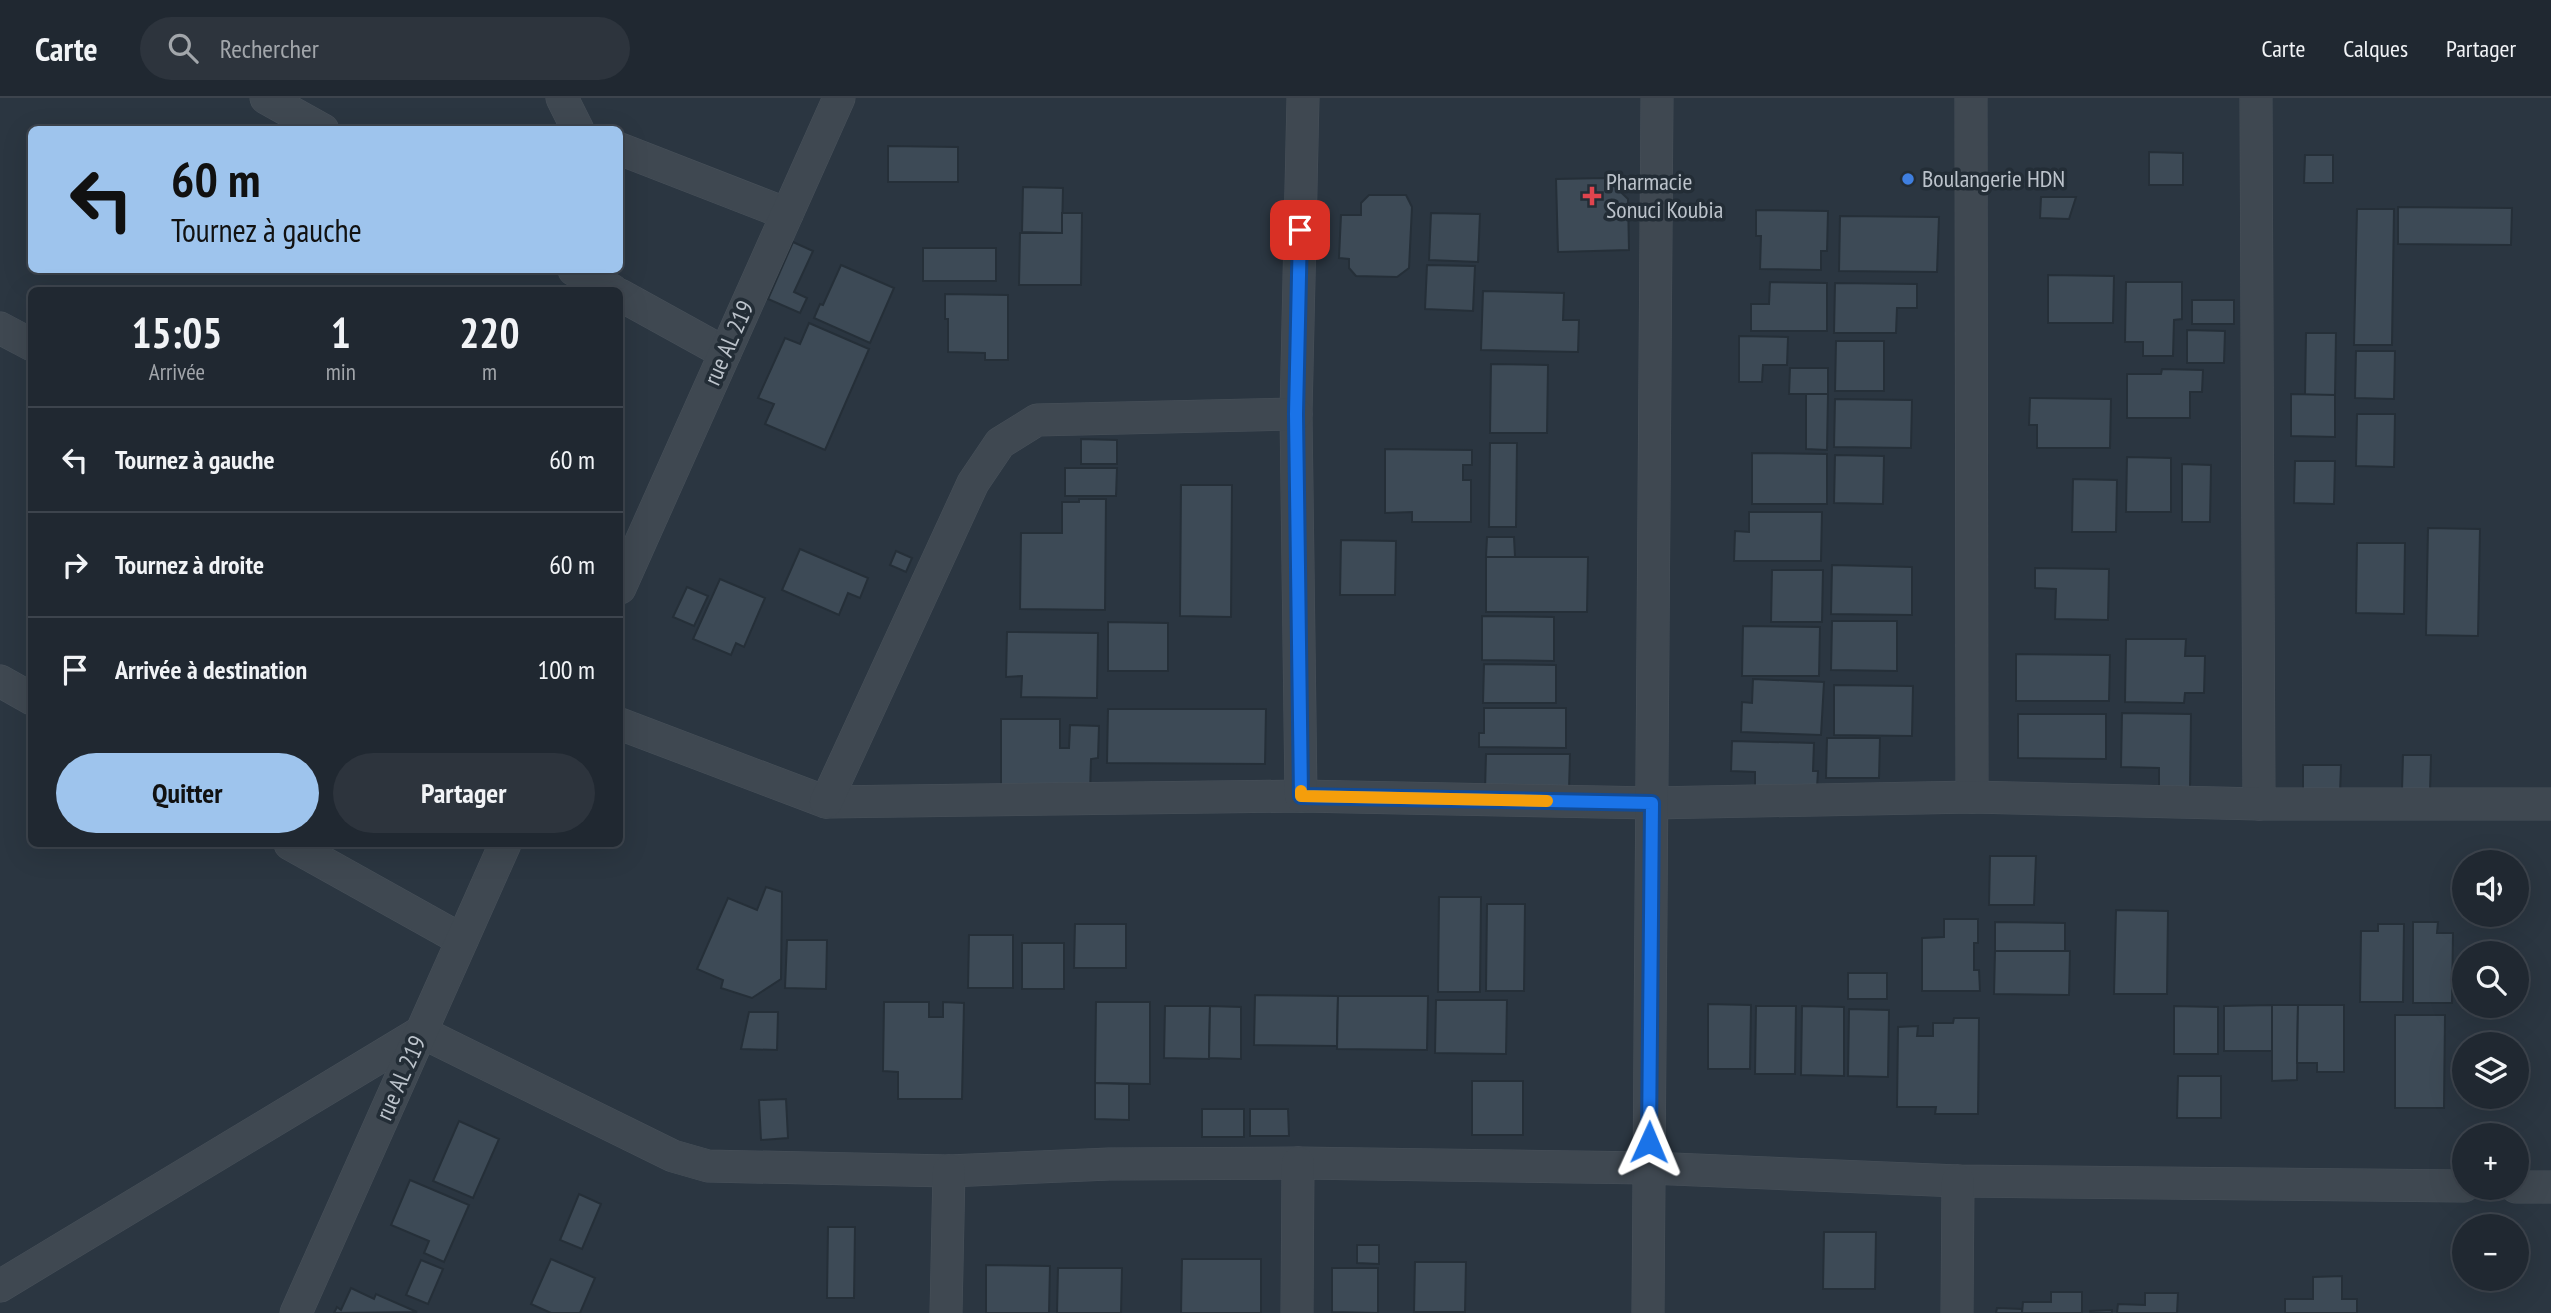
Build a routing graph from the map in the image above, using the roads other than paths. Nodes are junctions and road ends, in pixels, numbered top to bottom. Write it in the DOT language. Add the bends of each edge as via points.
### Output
graph roads {
  1 [pos="266,98"];
  2 [pos="562,98"];
  3 [pos="839,98"];
  4 [pos="1303,98"];
  5 [pos="1657,98"];
  6 [pos="1971,98"];
  7 [pos="2256,98"];
  8 [pos="316,126"];
  9 [pos="576,126"];
  10 [pos="623,150"];
  11 [pos="787,214"];
  12 [pos="580,273"];
  13 [pos="606,287"];
  14 [pos="623,297"];
  15 [pos="0,328"];
  16 [pos="28,343"];
  17 [pos="725,353"];
  18 [pos="1296,414"];
  19 [pos="623,581"];
  20 [pos="0,681"];
  21 [pos="28,697"];
  22 [pos="623,725"];
  23 [pos="1301,796"];
  24 [pos="1972,797"];
  25 [pos="826,802"];
  26 [pos="1652,803"];
  27 [pos="2259,804"];
  28 [pos="2551,804"];
  29 [pos="295,847"];
  30 [pos="504,847"];
  31 [pos="462,940"];
  32 [pos="421,1032"];
  33 [pos="1298,1163"];
  34 [pos="1649,1168"];
  35 [pos="948,1171"];
  36 [pos="1958,1181"];
  37 [pos="2452,1186"];
  38 [pos="2529,1187"];
  39 [pos="2551,1187"];
  40 [pos="0,1286"];
  41 [pos="296,1313"];
  42 [pos="946,1313"];
  43 [pos="1297,1313"];
  44 [pos="1648,1313"];
  45 [pos="1957,1313"];
  1 -- 8 [label="street"];
  2 -- 9 [label="street"];
  3 -- 11 [label="street, rue AL 219"];
  4 -- 18 [label="street"];
  5 -- 26 [label="street"];
  6 -- 24 [label="street"];
  7 -- 27 [label="street"];
  10 -- 11 [label="street"];
  11 -- 17 [label="street, rue AL 219"];
  12 -- 13 [label="street"];
  14 -- 17 [label="street"];
  15 -- 16 [label="street"];
  17 -- 19 [label="street, rue AL 219"];
  18 -- 23 [label="street"];
  18 -- 25 [label="street" via="1037,420 1000,443 973,483"];
  20 -- 21 [label="street"];
  22 -- 25 [label="street"];
  23 -- 25 [label="street"];
  23 -- 26 [label="street"];
  24 -- 26 [label="street"];
  24 -- 27 [label="street"];
  26 -- 34 [label="street"];
  27 -- 28 [label="street"];
  29 -- 31 [label="street"];
  30 -- 31 [label="street, rue AL 219"];
  31 -- 32 [label="street, rue AL 219"];
  32 -- 35 [label="street" via="673,1156 708,1166"];
  32 -- 40 [label="street"];
  32 -- 41 [label="street, rue AL 219"];
  33 -- 34 [label="street"];
  33 -- 35 [label="street"];
  33 -- 43 [label="street"];
  34 -- 36 [label="street"];
  34 -- 44 [label="street"];
  35 -- 42 [label="street"];
  36 -- 37 [label="street"];
  36 -- 45 [label="street"];
  38 -- 39 [label="street"];
}
